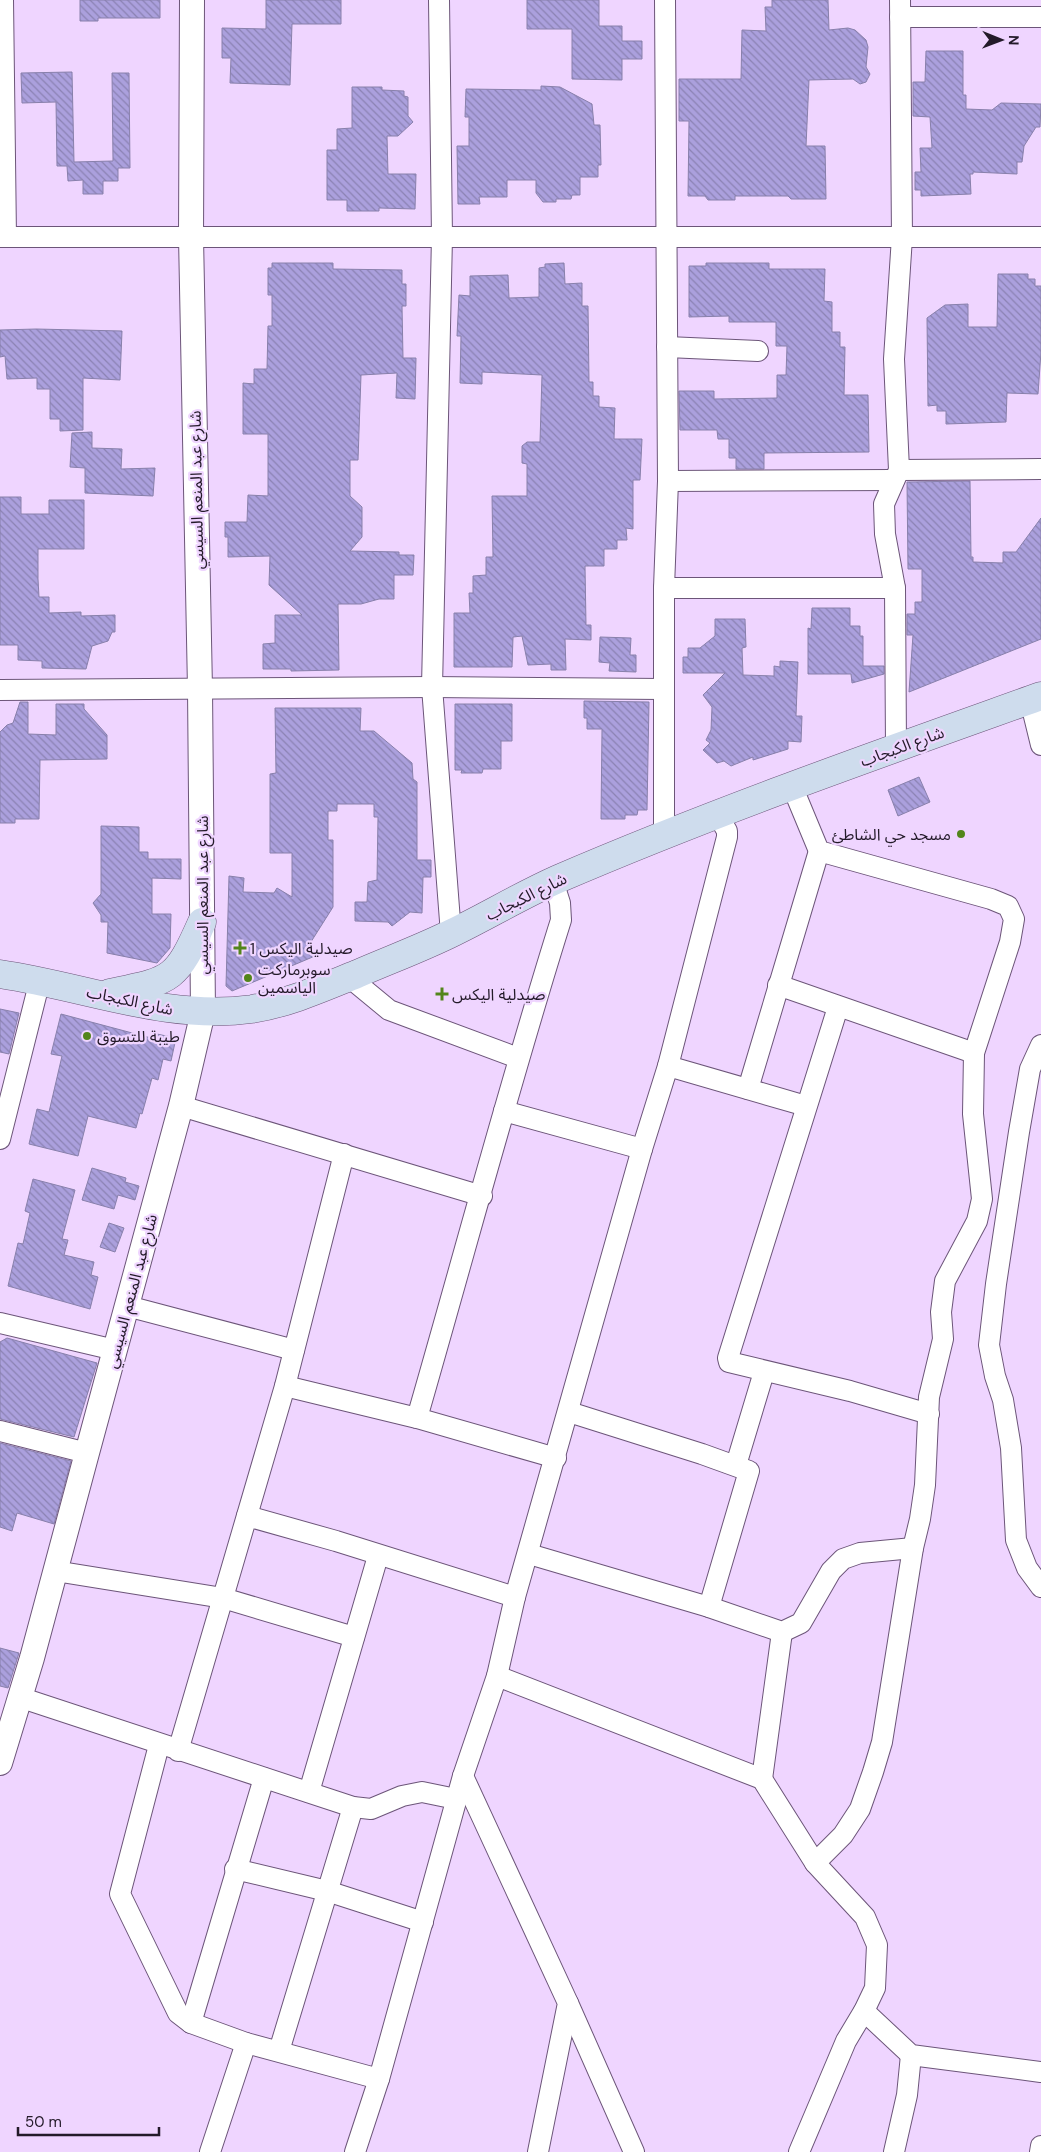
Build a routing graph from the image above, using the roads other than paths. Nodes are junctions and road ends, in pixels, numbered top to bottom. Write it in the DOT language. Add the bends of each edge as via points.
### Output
graph roads {
  1 [pos="3,0"];
  2 [pos="192,0"];
  3 [pos="439,0"];
  4 [pos="665,0"];
  5 [pos="900,9"];
  6 [pos="1041,17"];
  7 [pos="3,237"];
  8 [pos="191,237"];
  9 [pos="442,237"];
  10 [pos="667,237"];
  11 [pos="902,237"];
  12 [pos="1041,237"];
  13 [pos="667,347"];
  14 [pos="758,351"];
  15 [pos="1041,469"];
  16 [pos="897,475"];
  17 [pos="668,481"];
  18 [pos="664,588"];
  19 [pos="895,588"];
  20 [pos="432,688"];
  21 [pos="200,689"];
  22 [pos="664,689"];
  23 [pos="0,690"];
  24 [pos="1035,698"];
  25 [pos="1041,745"];
  26 [pos="896,748"];
  27 [pos="792,786"];
  28 [pos="717,814"];
  29 [pos="664,834"];
  30 [pos="819,850"];
  31 [pos="553,881"];
  32 [pos="202,922"];
  33 [pos="451,934"];
  34 [pos="0,974"];
  35 [pos="348,977"];
  36 [pos="40,980"];
  37 [pos="778,985"];
  38 [pos="104,994"];
  39 [pos="838,1007"];
  40 [pos="202,1012"];
  41 [pos="1041,1045"];
  42 [pos="974,1053"];
  43 [pos="518,1058"];
  44 [pos="668,1066"];
  45 [pos="748,1088"];
  46 [pos="180,1106"];
  47 [pos="806,1106"];
  48 [pos="504,1111"];
  49 [pos="0,1139"];
  50 [pos="642,1149"];
  51 [pos="344,1154"];
  52 [pos="482,1196"];
  53 [pos="127,1306"];
  54 [pos="0,1323"];
  55 [pos="115,1350"];
  56 [pos="294,1350"];
  57 [pos="764,1372"];
  58 [pos="285,1386"];
  59 [pos="569,1412"];
  60 [pos="929,1414"];
  61 [pos="417,1418"];
  62 [pos="0,1431"];
  63 [pos="87,1453"];
  64 [pos="556,1458"];
  65 [pos="736,1465"];
  66 [pos="247,1516"];
  67 [pos="913,1548"];
  68 [pos="529,1554"];
  69 [pos="378,1556"];
  70 [pos="55,1571"];
  71 [pos="1041,1587"];
  72 [pos="223,1598"];
  73 [pos="515,1598"];
  74 [pos="709,1607"];
  75 [pos="782,1632"];
  76 [pos="354,1637"];
  77 [pos="497,1676"];
  78 [pos="19,1697"];
  79 [pos="159,1744"];
  80 [pos="178,1751"];
  81 [pos="0,1763"];
  82 [pos="463,1776"];
  83 [pos="264,1778"];
  84 [pos="762,1779"];
  85 [pos="309,1792"];
  86 [pos="456,1799"];
  87 [pos="353,1807"];
  88 [pos="815,1862"];
  89 [pos="235,1869"];
  90 [pos="327,1891"];
  91 [pos="423,1922"];
  92 [pos="568,2003"];
  93 [pos="864,2011"];
  94 [pos="191,2023"];
  95 [pos="246,2043"];
  96 [pos="279,2050"];
  97 [pos="911,2054"];
  98 [pos="1041,2072"];
  99 [pos="379,2079"];
  100 [pos="1041,2146"];
  101 [pos="210,2152"];
  102 [pos="354,2152"];
  103 [pos="538,2152"];
  104 [pos="634,2152"];
  105 [pos="799,2152"];
  106 [pos="894,2152"];
  107 [pos="1040,2152"];
  1 -- 7 [label="street"];
  2 -- 8 [label="street, شارع عبد المنعم السيسي"];
  3 -- 9 [label="street"];
  4 -- 10 [label="street"];
  5 -- 6 [label="street"];
  5 -- 11 [label="street"];
  7 -- 8 [label="street"];
  8 -- 9 [label="street"];
  8 -- 21 [label="street, شارع عبد المنعم السيسي"];
  9 -- 10 [label="street"];
  9 -- 20 [label="street"];
  10 -- 11 [label="street"];
  10 -- 13 [label="street"];
  11 -- 12 [label="street"];
  11 -- 16 [label="street" via="894,359"];
  13 -- 14 [label="street"];
  13 -- 17 [label="street"];
  15 -- 16 [label="street"];
  16 -- 17 [label="street"];
  16 -- 19 [label="street" via="884,504 885,534"];
  17 -- 18 [label="street"];
  18 -- 19 [label="street"];
  18 -- 22 [label="street"];
  19 -- 26 [label="street"];
  20 -- 21 [label="street"];
  20 -- 22 [label="street"];
  20 -- 33 [label="street"];
  21 -- 23 [label="street"];
  21 -- 32 [label="street, شارع عبد المنعم السيسي"];
  22 -- 29 [label="street"];
  24 -- 25 [label="street"];
  24 -- 26 [label="main road, شارع الكبجاب"];
  26 -- 27 [label="main road, شارع الكبجاب"];
  27 -- 28 [label="main road, شارع الكبجاب"];
  27 -- 30 [label="street"];
  28 -- 29 [label="main road, شارع الكبجاب"];
  28 -- 44 [label="street" via="727,837"];
  29 -- 31 [label="main road, شارع الكبجاب"];
  30 -- 37 [label="street"];
  30 -- 42 [label="street" via="1008,906 1014,919 1010,942"];
  31 -- 33 [label="main road, شارع الكبجاب"];
  31 -- 43 [label="street" via="561,920"];
  32 -- 38 [label="main road" via="185,960 168,977"];
  32 -- 40 [label="street, شارع عبد المنعم السيسي"];
  33 -- 35 [label="main road, شارع الكبجاب"];
  34 -- 36 [label="main road, شارع الكبجاب"];
  35 -- 40 [label="main road, شارع الكبجاب" via="308,995 278,1003"];
  35 -- 43 [label="street" via="389,1010"];
  36 -- 38 [label="main road, شارع الكبجاب"];
  36 -- 49 [label="street"];
  37 -- 39 [label="street"];
  37 -- 45 [label="street"];
  38 -- 40 [label="main road, شارع الكبجاب" via="172,1010"];
  39 -- 42 [label="street"];
  39 -- 47 [label="street"];
  40 -- 46 [label="street, شارع عبد المنعم السيسي"];
  41 -- 71 [label="street" via="1030,1068 989,1345 1003,1400 1010,1448 1016,1540 1027,1568"];
  42 -- 60 [label="street" via="972,1114 982,1199 977,1221 945,1281 941,1312 943,1339 930,1389"];
  43 -- 48 [label="street"];
  44 -- 45 [label="street"];
  44 -- 50 [label="street"];
  45 -- 47 [label="street"];
  46 -- 51 [label="street"];
  46 -- 53 [label="street, شارع عبد المنعم السيسي"];
  47 -- 57 [label="street" via="728,1358 732,1364"];
  48 -- 50 [label="street"];
  48 -- 52 [label="street"];
  50 -- 59 [label="street"];
  51 -- 52 [label="street"];
  51 -- 56 [label="street"];
  52 -- 61 [label="street"];
  53 -- 55 [label="street, شارع عبد المنعم السيسي"];
  53 -- 56 [label="street"];
  54 -- 55 [label="street"];
  55 -- 63 [label="street, شارع عبد المنعم السيسي"];
  56 -- 58 [label="street"];
  57 -- 60 [label="street" via="850,1391"];
  57 -- 65 [label="street"];
  58 -- 61 [label="street"];
  58 -- 66 [label="street"];
  59 -- 64 [label="street"];
  59 -- 65 [label="street"];
  60 -- 67 [label="street" via="925,1485"];
  61 -- 64 [label="street"];
  62 -- 63 [label="street"];
  63 -- 70 [label="street, شارع عبد المنعم السيسي"];
  64 -- 68 [label="street"];
  65 -- 74 [label="street" via="746,1468 749,1476"];
  66 -- 69 [label="street"];
  66 -- 72 [label="street"];
  67 -- 75 [label="street" via="860,1553 844,1560 831,1570 801,1623"];
  67 -- 88 [label="street" via="882,1742 873,1772 860,1809 843,1834"];
  68 -- 73 [label="street"];
  68 -- 74 [label="street"];
  69 -- 73 [label="street"];
  69 -- 76 [label="street"];
  70 -- 72 [label="street"];
  70 -- 78 [label="street, شارع عبد المنعم السيسي"];
  72 -- 76 [label="street"];
  72 -- 80 [label="street"];
  73 -- 77 [label="street"];
  74 -- 75 [label="street"];
  75 -- 84 [label="street"];
  76 -- 85 [label="street"];
  77 -- 82 [label="street"];
  77 -- 84 [label="street"];
  78 -- 79 [label="street"];
  78 -- 81 [label="street, شارع عبد المنعم السيسي"];
  79 -- 80 [label="street"];
  79 -- 94 [label="street" via="120,1894 178,2013"];
  80 -- 83 [label="street"];
  82 -- 86 [label="street"];
  82 -- 92 [label="street"];
  83 -- 85 [label="street"];
  83 -- 89 [label="street"];
  84 -- 88 [label="street"];
  85 -- 87 [label="street"];
  86 -- 87 [label="street" via="422,1792 402,1796 371,1809"];
  86 -- 91 [label="street"];
  87 -- 90 [label="street"];
  88 -- 93 [label="street" via="865,1917 877,1945 875,1988"];
  89 -- 90 [label="street"];
  89 -- 94 [label="street"];
  90 -- 91 [label="street"];
  90 -- 96 [label="street"];
  91 -- 99 [label="street"];
  92 -- 103 [label="street"];
  92 -- 104 [label="street"];
  93 -- 97 [label="street"];
  93 -- 105 [label="street" via="846,2041"];
  94 -- 95 [label="street"];
  95 -- 96 [label="street"];
  95 -- 101 [label="street"];
  96 -- 99 [label="street"];
  97 -- 98 [label="street"];
  97 -- 106 [label="street" via="907,2095"];
  99 -- 102 [label="street"];
  100 -- 107 [label="street"];
}
